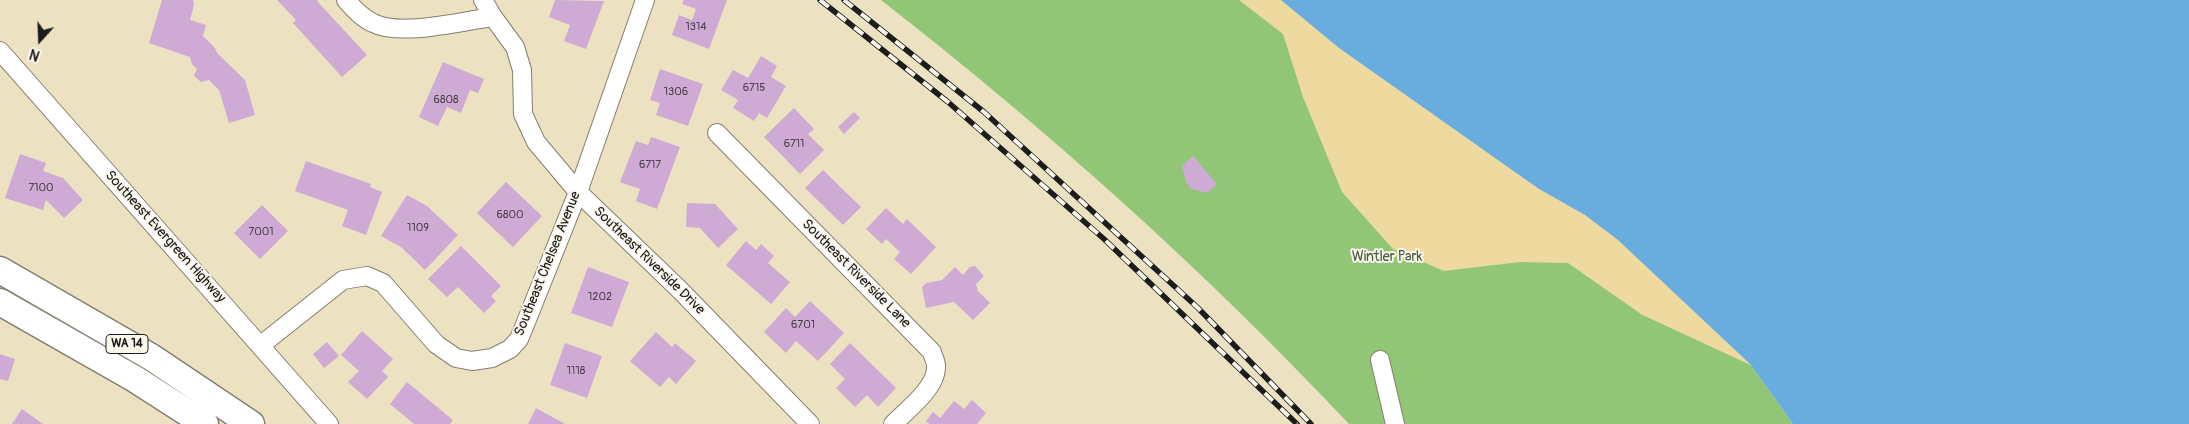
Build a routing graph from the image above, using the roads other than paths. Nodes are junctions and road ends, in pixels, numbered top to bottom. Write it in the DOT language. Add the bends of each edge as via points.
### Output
graph roads {
  1 [pos="346,0"];
  2 [pos="483,0"];
  3 [pos="645,0"];
  4 [pos="493,17"];
  5 [pos="0,51"];
  6 [pos="717,133"];
  7 [pos="578,192"];
  8 [pos="0,270"];
  9 [pos="0,302"];
  10 [pos="70,340"];
  11 [pos="261,345"];
  12 [pos="1380,360"];
  13 [pos="172,424"];
  14 [pos="205,424"];
  15 [pos="251,424"];
  16 [pos="329,424"];
  17 [pos="810,424"];
  18 [pos="892,424"];
  19 [pos="1395,424"];
  1 -- 4 [label="street" via="373,23 400,30"];
  2 -- 4 [label="street, Southeast Riverside Drive"];
  3 -- 7 [label="street, Southeast Chelsea Avenue"];
  4 -- 7 [label="street, Southeast Riverside Drive" via="515,47 522,70 523,114 529,128 536,142"];
  5 -- 11 [label="street, Southeast Evergreen Highway"];
  6 -- 18 [label="street, Southeast Riverside Lane" via="932,352 936,368 932,381 919,399"];
  7 -- 11 [label="street, Southeast Chelsea Avenue" via="519,339 510,349 492,358 472,361 456,358 436,344 383,283 367,276 343,280"];
  7 -- 17 [label="street, Southeast Riverside Drive" via="680,290"];
  8 -- 15 [label="highway, WA 14" via="151,357"];
  9 -- 10 [label="highway, WA 14"];
  10 -- 13 [label="highway"];
  10 -- 14 [label="highway, WA 14"];
  11 -- 16 [label="street, Southeast Evergreen Highway"];
  12 -- 19 [label="street"];
}
